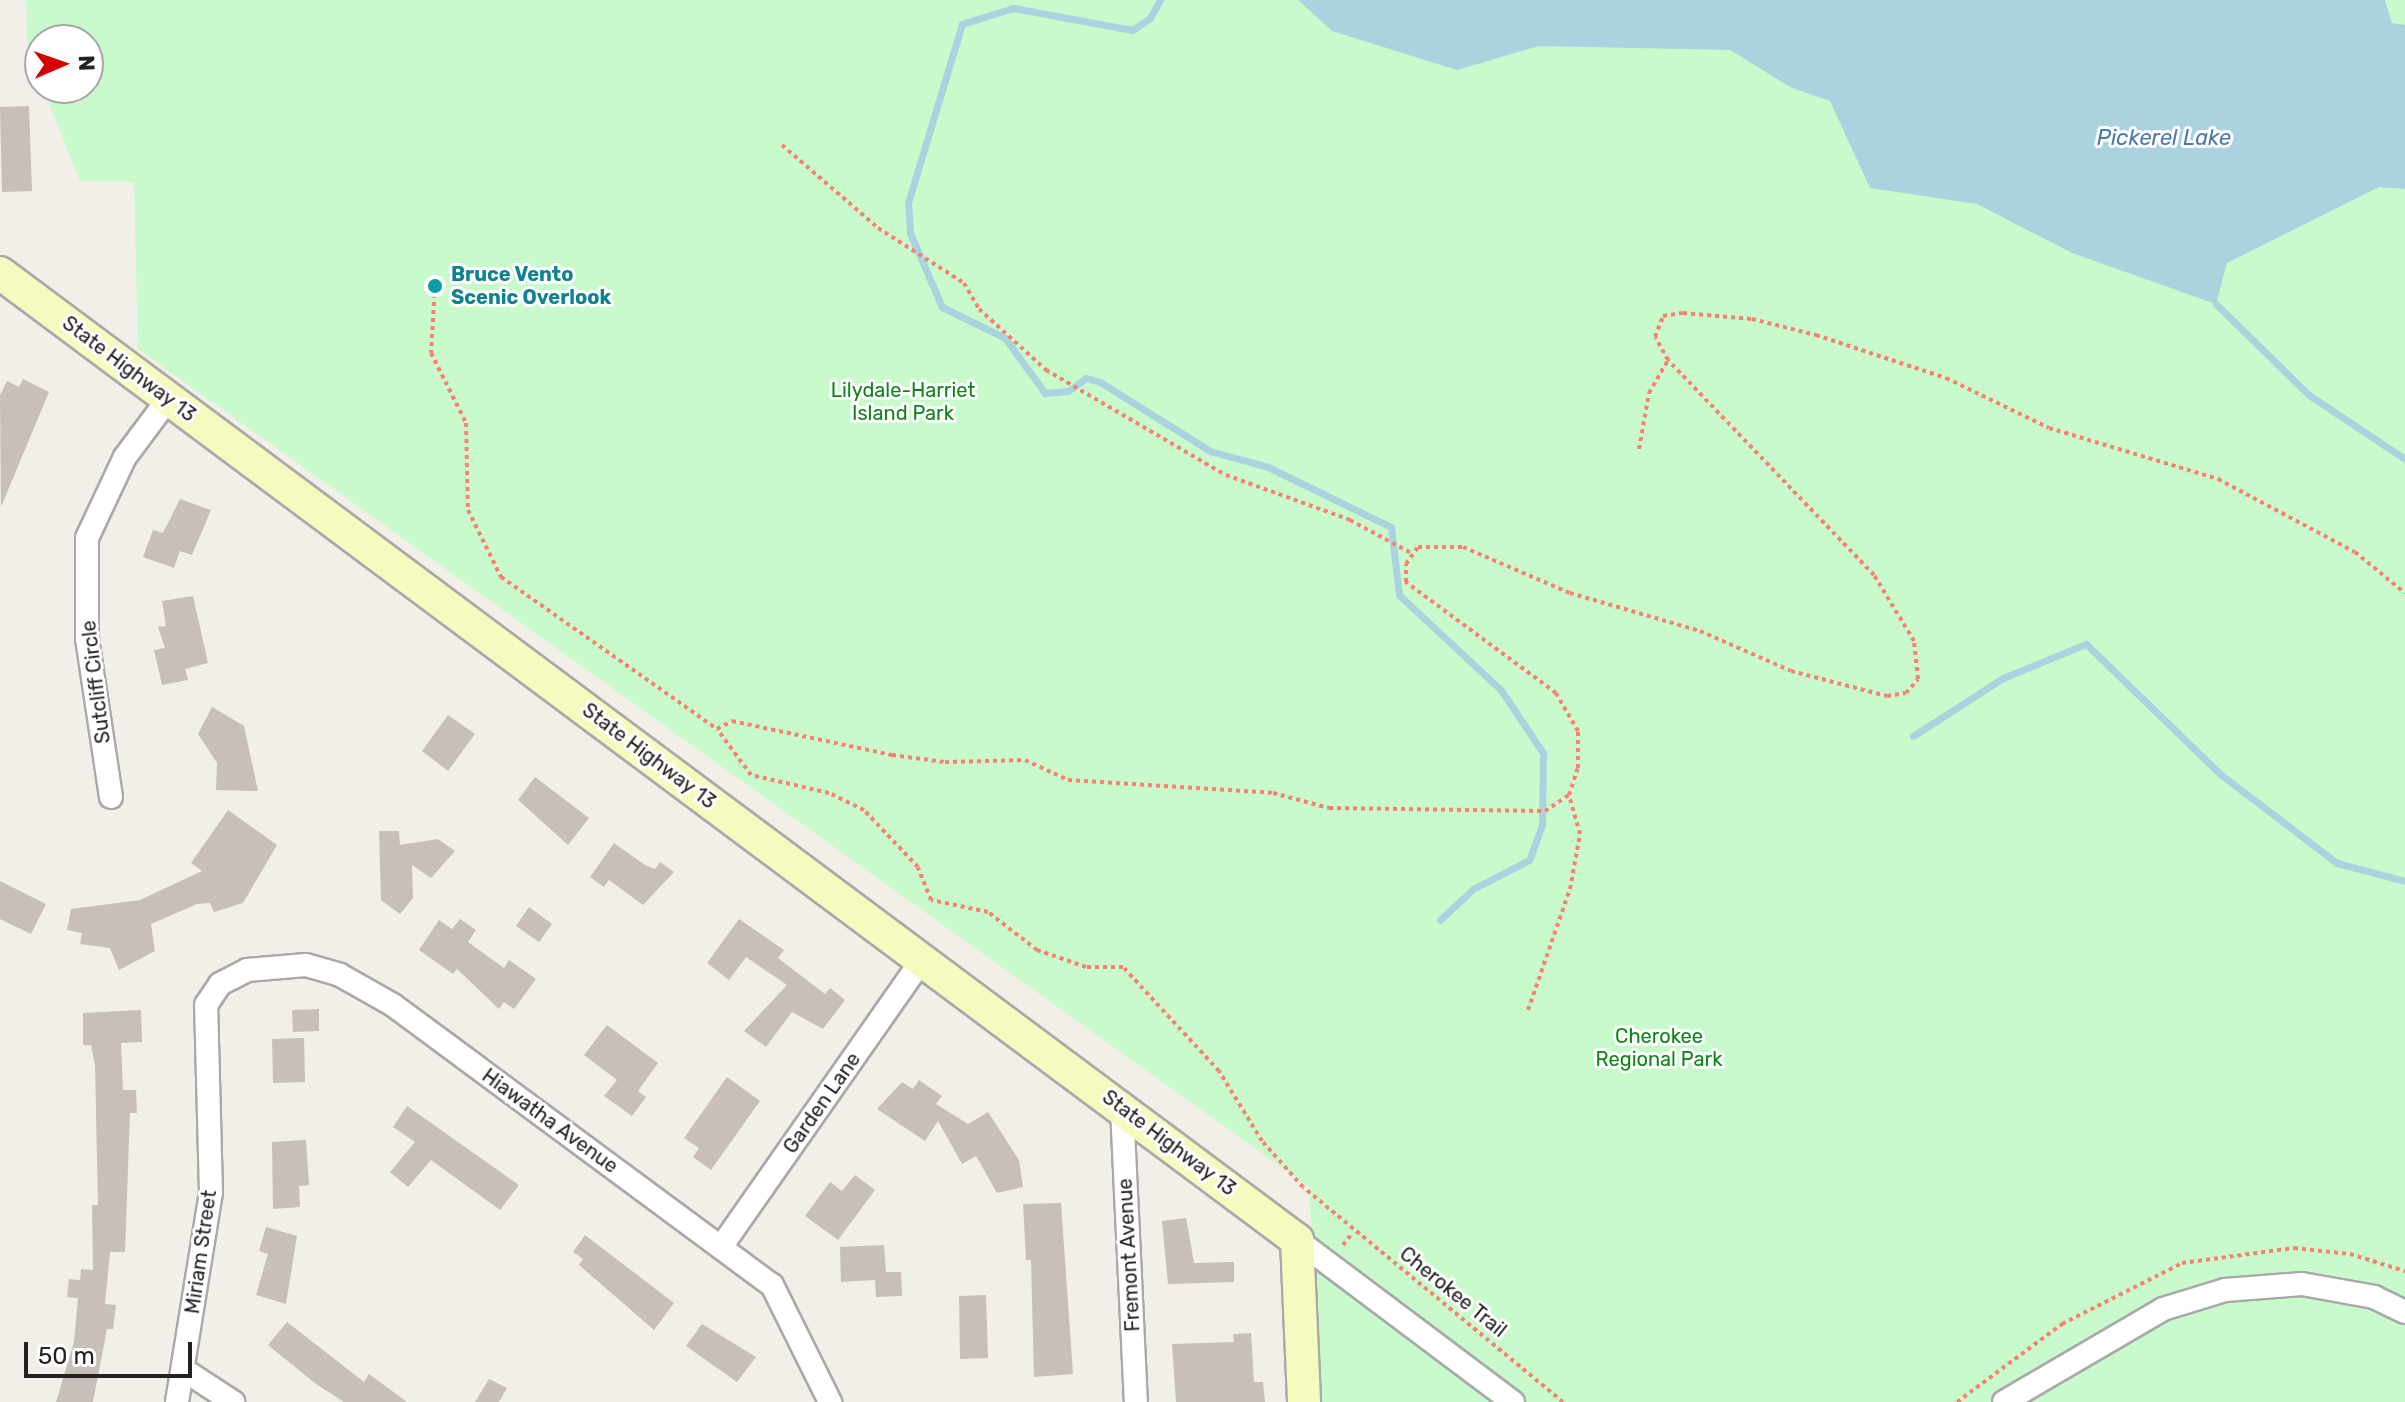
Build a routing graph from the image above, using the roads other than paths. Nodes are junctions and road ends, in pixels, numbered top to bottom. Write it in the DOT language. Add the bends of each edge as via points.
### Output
graph roads {
  1 [pos="0,273"];
  2 [pos="169,398"];
  3 [pos="111,797"];
  4 [pos="923,959"];
  5 [pos="206,1005"];
  6 [pos="1122,1108"];
  7 [pos="1297,1240"];
  8 [pos="721,1247"];
  9 [pos="2405,1312"];
  10 [pos="184,1370"];
  11 [pos="177,1402"];
  12 [pos="233,1402"];
  13 [pos="830,1402"];
  14 [pos="1136,1402"];
  15 [pos="1304,1402"];
  16 [pos="1513,1402"];
  17 [pos="2004,1402"];
  1 -- 2 [label="street, State Highway 13"];
  2 -- 3 [label="street, Sutcliff Circle" via="125,457 87,538 87,638"];
  2 -- 4 [label="street, State Highway 13"];
  4 -- 6 [label="street, State Highway 13"];
  4 -- 8 [label="street, Garden Lane"];
  5 -- 8 [label="street, Hiawatha Avenue" via="220,984 247,970 306,965 340,975 393,1005"];
  5 -- 10 [label="street, Miriam Street" via="211,1193"];
  6 -- 7 [label="street, State Highway 13"];
  6 -- 14 [label="street, Fremont Avenue"];
  7 -- 15 [label="street"];
  7 -- 16 [label="street"];
  8 -- 13 [label="street, Hiawatha Avenue" via="772,1285"];
  9 -- 17 [label="street" via="2374,1297 2302,1284 2225,1290 2163,1309"];
  10 -- 11 [label="street, Miriam Street"];
  10 -- 12 [label="street"];
}
